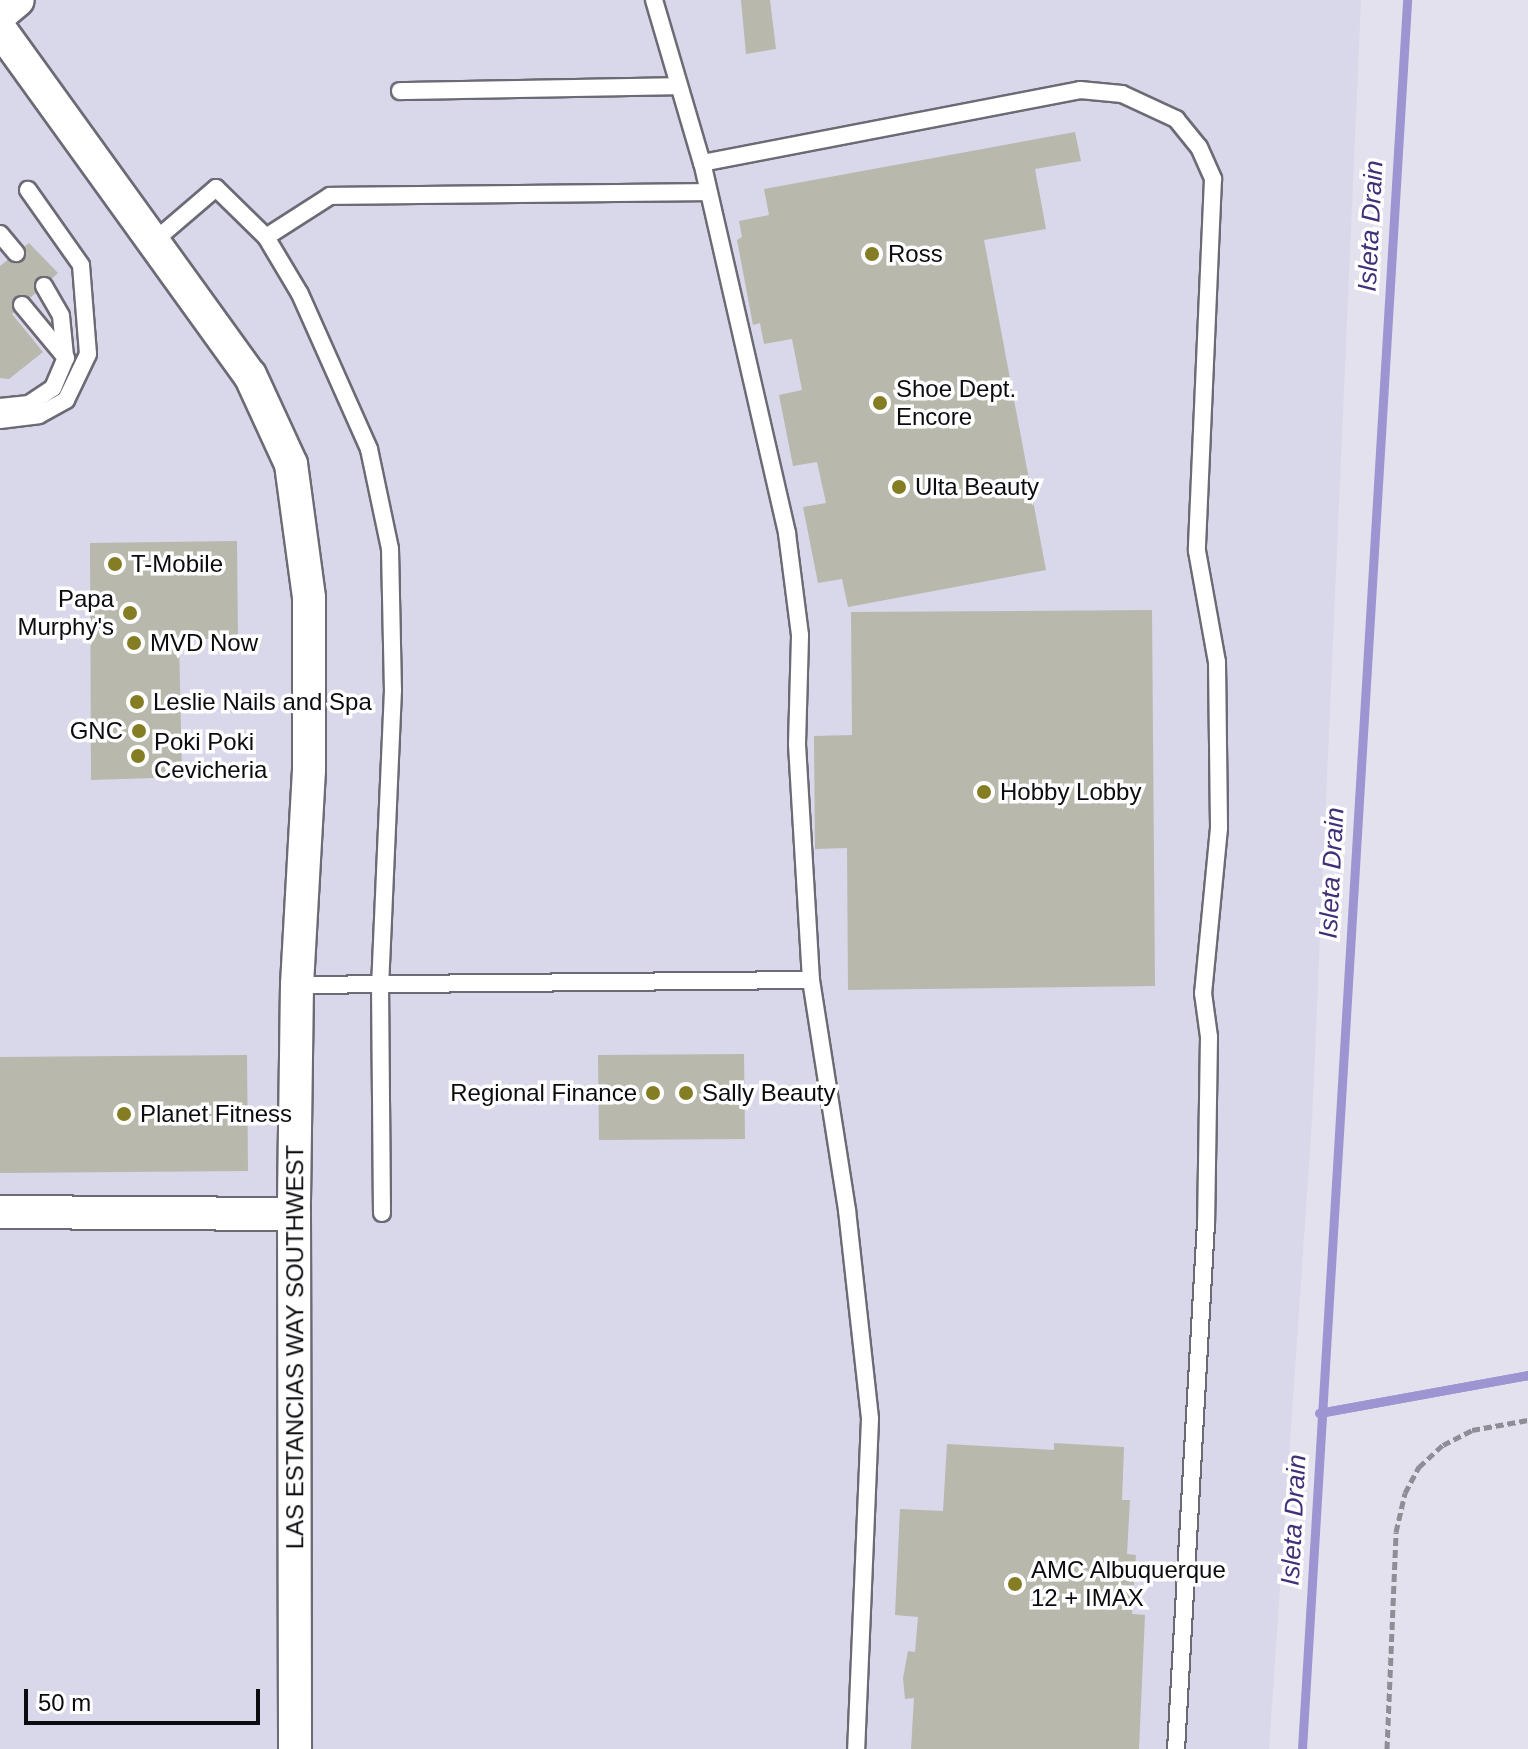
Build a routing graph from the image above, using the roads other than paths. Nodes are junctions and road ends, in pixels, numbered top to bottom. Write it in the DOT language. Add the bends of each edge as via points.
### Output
graph roads {
  1 [pos="18,0"];
  2 [pos="654,0"];
  3 [pos="0,15"];
  4 [pos="0,29"];
  5 [pos="679,86"];
  6 [pos="400,91"];
  7 [pos="702,163"];
  8 [pos="28,190"];
  9 [pos="707,192"];
  10 [pos="0,234"];
  11 [pos="266,237"];
  12 [pos="153,242"];
  13 [pos="16,253"];
  14 [pos="44,286"];
  15 [pos="22,305"];
  16 [pos="66,358"];
  17 [pos="0,407"];
  18 [pos="0,420"];
  19 [pos="811,980"];
  20 [pos="380,984"];
  21 [pos="297,985"];
  22 [pos="0,1212"];
  23 [pos="382,1213"];
  24 [pos="294,1214"];
  25 [pos="295,1749"];
  26 [pos="856,1749"];
  27 [pos="1176,1749"];
  1 -- 3 [label="street"];
  2 -- 5 [label="lane"];
  4 -- 12 [label="street, LAS ESTANCIAS WAY SOUTHWEST"];
  5 -- 6 [label="lane"];
  5 -- 7 [label="lane"];
  7 -- 9 [label="lane"];
  7 -- 27 [label="lane" via="1080,90 1122,94 1176,119 1199,147 1213,179 1197,551 1217,662 1219,828 1203,993 1209,1037 1206,1223"];
  8 -- 18 [label="lane" via="81,265 88,354 66,400 39,415"];
  9 -- 11 [label="lane" via="330,196"];
  9 -- 19 [label="lane" via="787,533 800,635 797,744"];
  10 -- 13 [label="lane"];
  11 -- 12 [label="lane" via="216,188"];
  11 -- 20 [label="lane" via="321,336 369,449 390,549 394,742"];
  12 -- 21 [label="street, LAS ESTANCIAS WAY SOUTHWEST" via="250,375 291,464 309,614 309,770"];
  14 -- 16 [label="lane" via="61,316"];
  15 -- 16 [label="lane"];
  16 -- 17 [label="lane" via="53,388 29,404"];
  19 -- 20 [label="lane"];
  19 -- 26 [label="lane" via="849,1225 870,1419"];
  20 -- 21 [label="lane"];
  20 -- 23 [label="lane"];
  21 -- 24 [label="street, LAS ESTANCIAS WAY SOUTHWEST"];
  22 -- 24 [label="street"];
  24 -- 25 [label="street, LAS ESTANCIAS WAY SOUTHWEST"];
}
